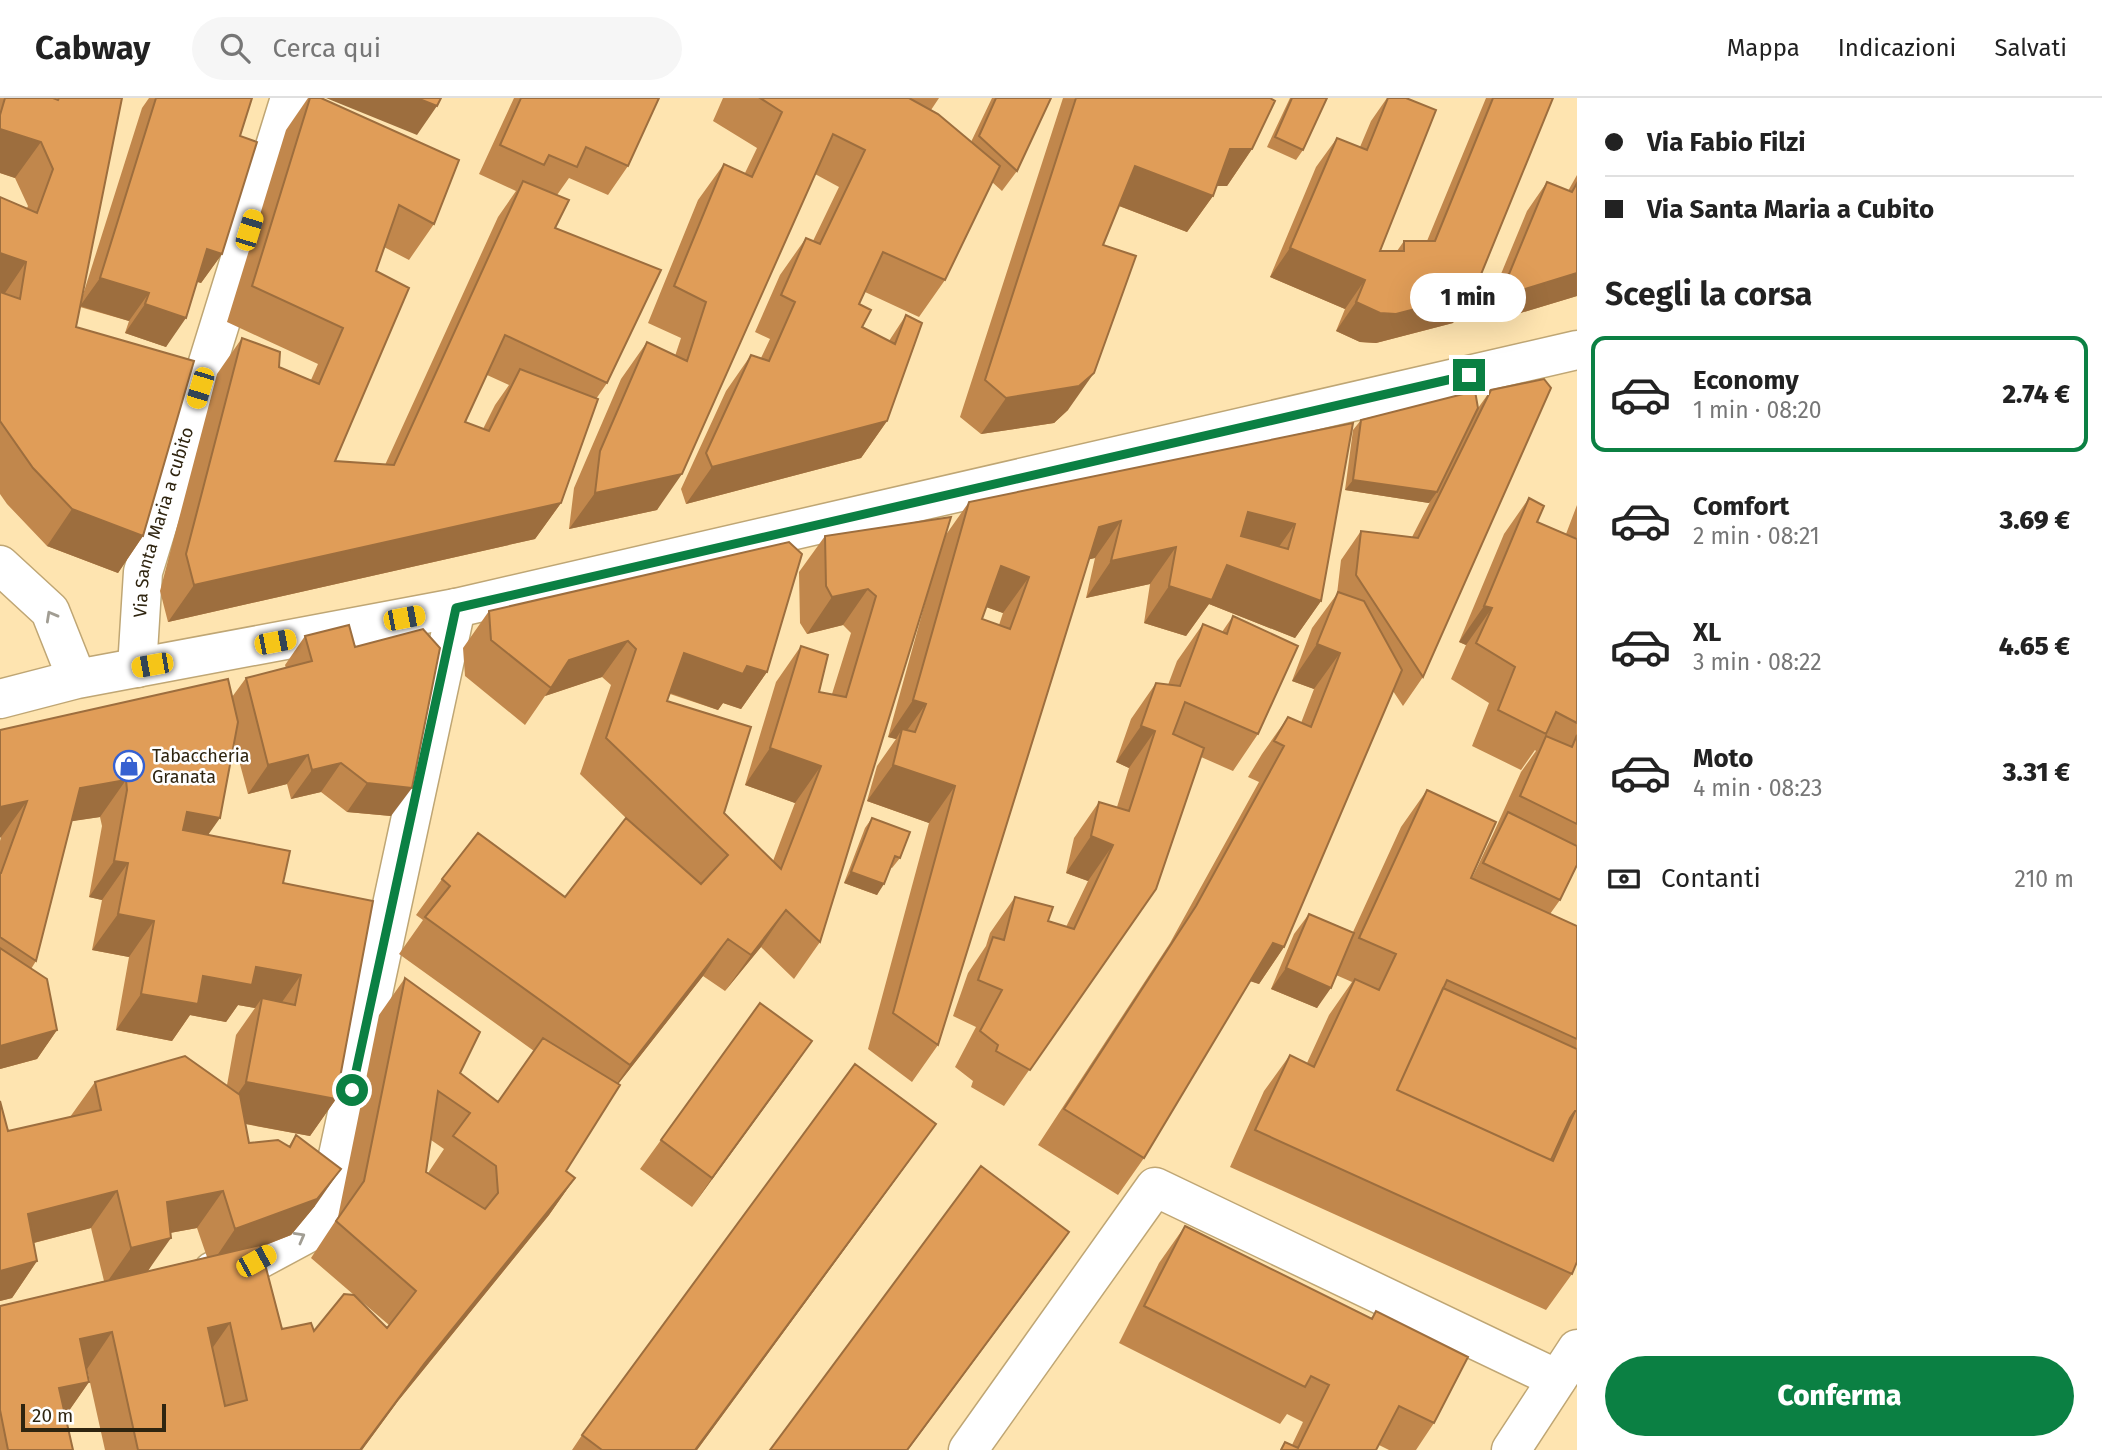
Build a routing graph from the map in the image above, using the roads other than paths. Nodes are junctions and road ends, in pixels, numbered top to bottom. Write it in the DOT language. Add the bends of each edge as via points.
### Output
graph roads {
  1 [pos="290,98"];
  2 [pos="1577,350"];
  3 [pos="0,565"];
  4 [pos="456,608"];
  5 [pos="137,668"];
  6 [pos="77,679"];
  7 [pos="0,699"];
  8 [pos="175,1280"];
  9 [pos="1567,1364"];
  10 [pos="968,1450"];
  11 [pos="1511,1450"];
  1 -- 5 [label="street, Via Santa Maria a cubito" via="143,572"];
  2 -- 4 [label="street"];
  6 -- 3 [label="street, one-way" via="50,611"];
  4 -- 5 [label="street"];
  8 -- 4 [label="street, one-way" via="256,1261 323,1224"];
  5 -- 6 [label="street"];
  6 -- 7 [label="street"];
  9 -- 10 [label="street" via="1154,1187"];
  9 -- 11 [label="street"];
}
